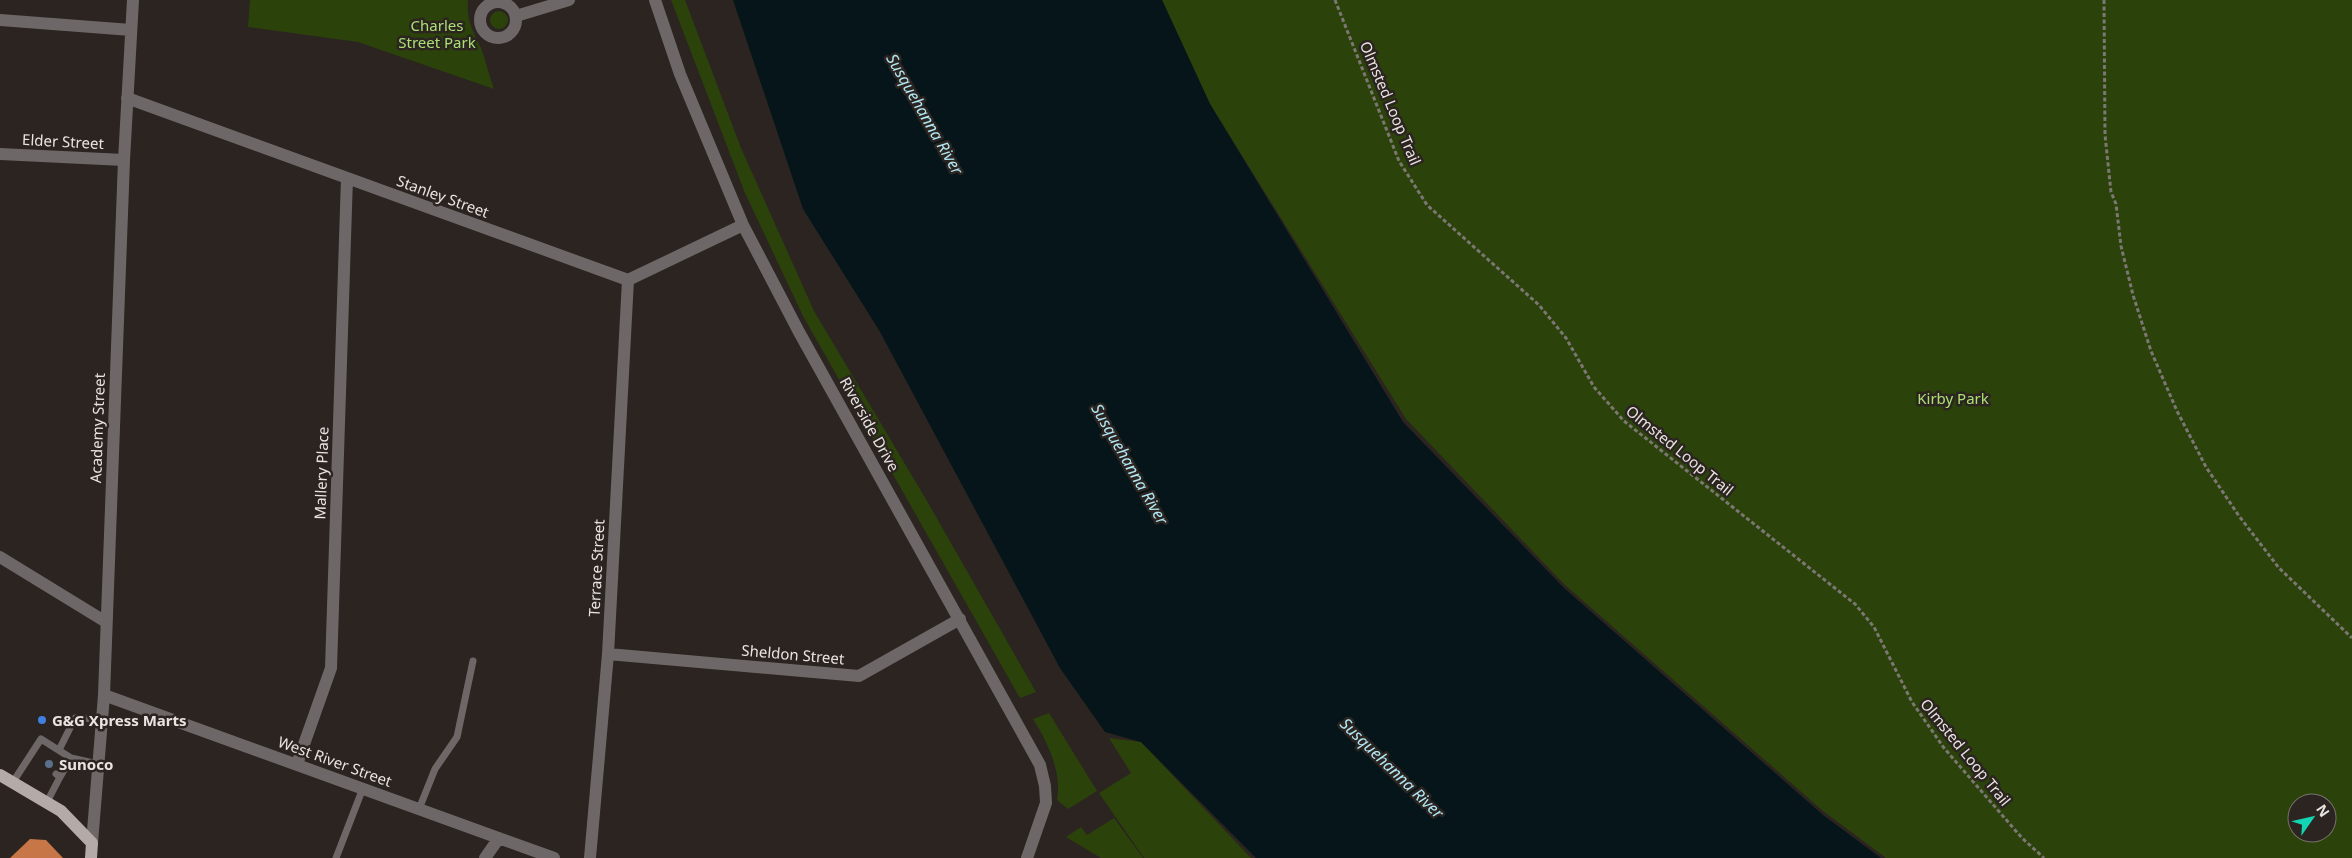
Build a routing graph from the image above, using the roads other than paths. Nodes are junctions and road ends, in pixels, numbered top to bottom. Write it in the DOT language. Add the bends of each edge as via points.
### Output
graph roads {
  1 [pos="132,0"];
  2 [pos="569,0"];
  3 [pos="655,0"];
  4 [pos="516,16"];
  5 [pos="0,20"];
  6 [pos="131,30"];
  7 [pos="127,98"];
  8 [pos="0,154"];
  9 [pos="124,160"];
  10 [pos="348,178"];
  11 [pos="743,225"];
  12 [pos="628,280"];
  13 [pos="0,557"];
  14 [pos="960,619"];
  15 [pos="106,622"];
  16 [pos="608,654"];
  17 [pos="472,661"];
  18 [pos="104,695"];
  19 [pos="102,719"];
  20 [pos="59,750"];
  21 [pos="71,758"];
  22 [pos="98,764"];
  23 [pos="297,764"];
  24 [pos="0,775"];
  25 [pos="13,782"];
  26 [pos="363,788"];
  27 [pos="47,802"];
  28 [pos="419,809"];
  29 [pos="499,838"];
  30 [pos="92,843"];
  31 [pos="92,858"];
  32 [pos="336,858"];
  33 [pos="485,858"];
  34 [pos="554,858"];
  35 [pos="590,858"];
  36 [pos="1027,858"];
  1 -- 6 [label="street, Academy Street"];
  2 -- 4 [label="street"];
  3 -- 11 [label="street, Riverside Drive" via="680,74"];
  5 -- 6 [label="street"];
  6 -- 7 [label="street, Academy Street"];
  7 -- 9 [label="street, Academy Street"];
  7 -- 10 [label="street, Stanley Street"];
  8 -- 9 [label="street, Elder Street"];
  9 -- 15 [label="street, Academy Street"];
  10 -- 12 [label="street, Stanley Street"];
  10 -- 23 [label="street, Mallery Place" via="330,668"];
  11 -- 12 [label="street"];
  11 -- 14 [label="street, Riverside Drive"];
  12 -- 16 [label="street, Terrace Street"];
  13 -- 15 [label="street"];
  14 -- 16 [label="street, Sheldon Street" via="860,676"];
  14 -- 36 [label="street, Riverside Drive" via="1040,765 1046,803"];
  15 -- 18 [label="street, Academy Street"];
  16 -- 35 [label="street, Terrace Street"];
  17 -- 28 [label="lane" via="457,737 435,769"];
  18 -- 19 [label="street, Academy Street"];
  18 -- 23 [label="street, West River Street"];
  19 -- 20 [label="lane" via="75,718"];
  19 -- 22 [label="street, Academy Street"];
  20 -- 21 [label="lane"];
  20 -- 25 [label="lane" via="40,739"];
  21 -- 22 [label="lane"];
  21 -- 27 [label="lane" via="58,775"];
  22 -- 30 [label="street, Academy Street"];
  23 -- 26 [label="street, West River Street"];
  24 -- 25 [label="main road"];
  25 -- 27 [label="main road"];
  26 -- 28 [label="street, West River Street"];
  26 -- 32 [label="lane"];
  27 -- 30 [label="main road" via="61,811"];
  28 -- 29 [label="street, West River Street"];
  29 -- 33 [label="street"];
  29 -- 34 [label="street, West River Street"];
  30 -- 31 [label="main road, Academy Street"];
}
